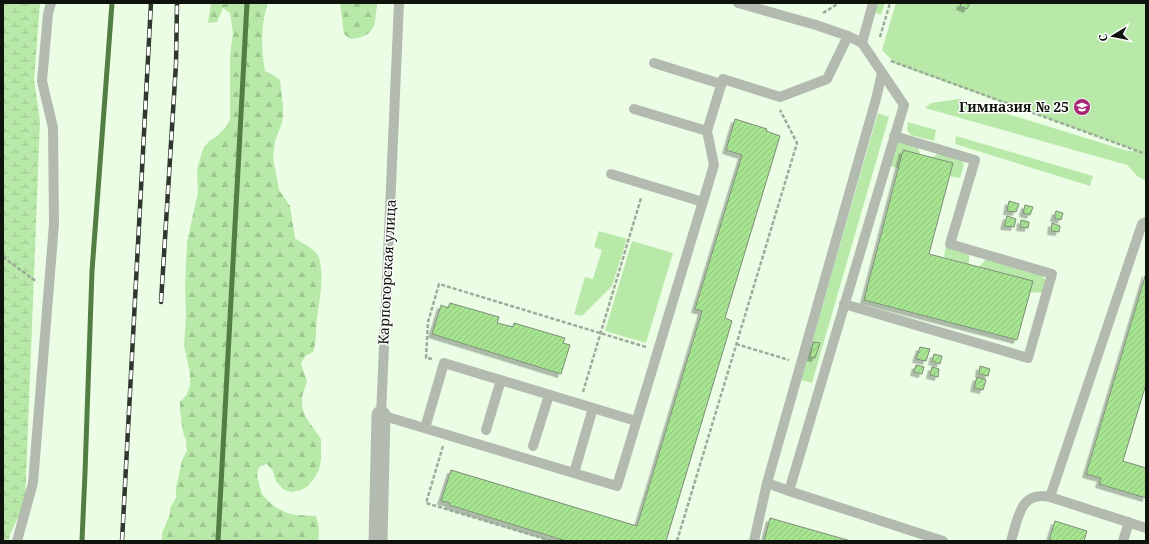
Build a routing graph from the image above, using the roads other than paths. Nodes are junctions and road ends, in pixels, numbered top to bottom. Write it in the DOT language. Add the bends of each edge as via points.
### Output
graph roads {
  1 [pos="51,3"];
  2 [pos="399,3"];
  3 [pos="738,3"];
  4 [pos="873,3"];
  5 [pos="848,36"];
  6 [pos="862,43"];
  7 [pos="654,63"];
  8 [pos="882,73"];
  9 [pos="721,84"];
  10 [pos="634,109"];
  11 [pos="707,131"];
  12 [pos="894,136"];
  13 [pos="611,174"];
  14 [pos="703,202"];
  15 [pos="1146,222"];
  16 [pos="844,304"];
  17 [pos="501,380"];
  18 [pos="549,395"];
  19 [pos="594,408"];
  20 [pos="381,414"];
  21 [pos="636,422"];
  22 [pos="425,428"];
  23 [pos="486,430"];
  24 [pos="533,446"];
  25 [pos="574,473"];
  26 [pos="766,482"];
  27 [pos="789,491"];
  28 [pos="1050,497"];
  29 [pos="1129,522"];
  30 [pos="1146,528"];
  31 [pos="921,538"];
  32 [pos="17,541"];
  33 [pos="378,541"];
  34 [pos="754,541"];
  35 [pos="943,541"];
  36 [pos="1011,541"];
  37 [pos="1123,541"];
  1 -- 32 [label="lane" via="42,81 54,128 54,224 33,483"];
  2 -- 20 [label="lane, Карпогорская улица"];
  3 -- 5 [label="lane"];
  4 -- 6 [label="lane"];
  5 -- 6 [label="lane"];
  5 -- 9 [label="lane" via="827,79 780,97 722,79"];
  6 -- 8 [label="lane"];
  7 -- 9 [label="lane"];
  8 -- 12 [label="lane" via="904,105"];
  8 -- 26 [label="lane"];
  9 -- 11 [label="lane"];
  10 -- 11 [label="lane"];
  11 -- 14 [label="lane" via="714,165"];
  12 -- 16 [label="lane"];
  12 -- 16 [label="lane" via="975,160 950,244 1052,274 1028,358"];
  13 -- 14 [label="lane"];
  14 -- 21 [label="lane"];
  15 -- 28 [label="lane" via="1142,224"];
  16 -- 27 [label="lane"];
  17 -- 18 [label="lane"];
  17 -- 22 [label="lane" via="444,363"];
  17 -- 23 [label="lane"];
  18 -- 19 [label="lane"];
  18 -- 24 [label="lane"];
  19 -- 21 [label="lane"];
  19 -- 25 [label="lane"];
  20 -- 22 [label="lane"];
  20 -- 33 [label="street, Карпогорская улица"];
  21 -- 25 [label="lane" via="617,486"];
  22 -- 25 [label="lane"];
  26 -- 27 [label="lane"];
  26 -- 34 [label="lane"];
  27 -- 31 [label="lane"];
  28 -- 29 [label="lane"];
  28 -- 36 [label="lane" via="1033,497 1022,505"];
  29 -- 30 [label="lane"];
  29 -- 37 [label="lane"];
  31 -- 35 [label="lane"];
}
